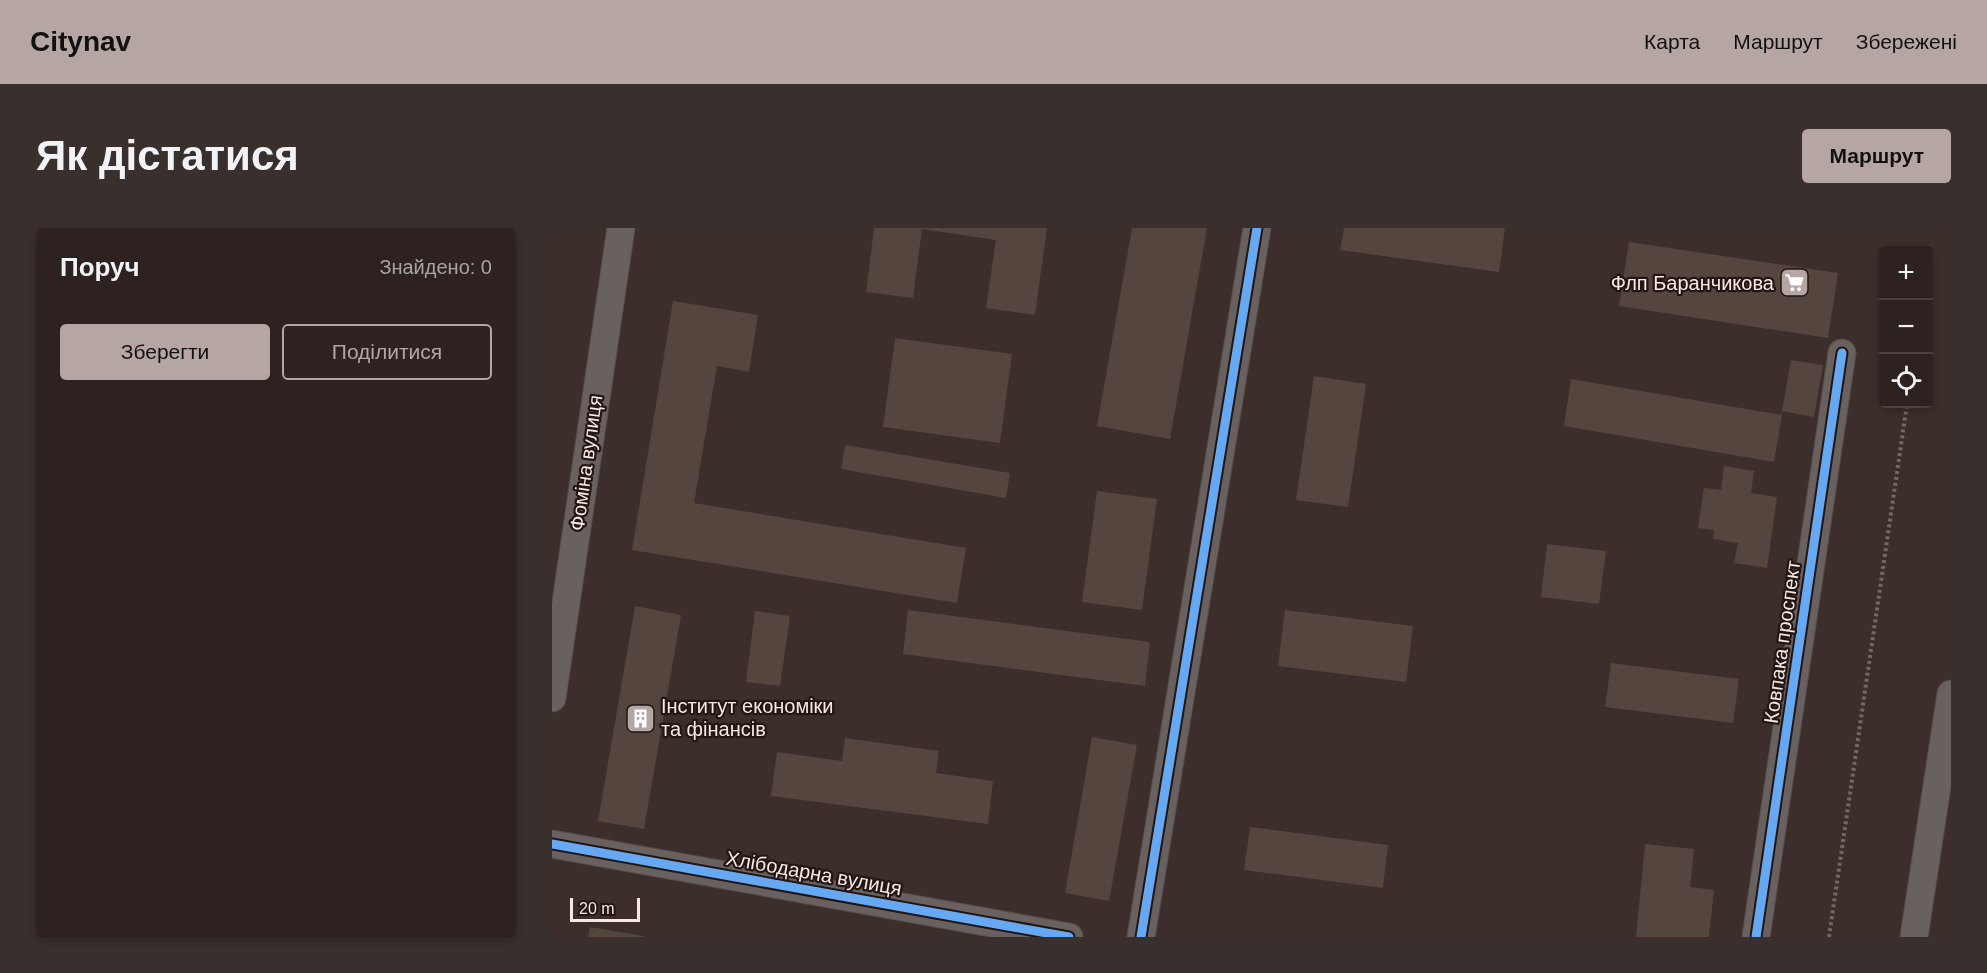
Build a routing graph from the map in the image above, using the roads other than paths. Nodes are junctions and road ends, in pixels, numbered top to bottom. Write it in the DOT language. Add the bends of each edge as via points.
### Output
graph roads {
  1 [pos="621,228"];
  2 [pos="1257,228"];
  3 [pos="1842,353"];
  4 [pos="1951,694"];
  5 [pos="552,698"];
  6 [pos="552,844"];
  7 [pos="1069,937"];
  8 [pos="1141,937"];
  9 [pos="1756,937"];
  10 [pos="1914,937"];
  1 -- 5 [label="street, Фоміна вулиця"];
  2 -- 8 [label="street"];
  3 -- 9 [label="street, Ковпака проспект"];
  4 -- 10 [label="street"];
  6 -- 7 [label="street, Хлібодарна вулиця"];
}
